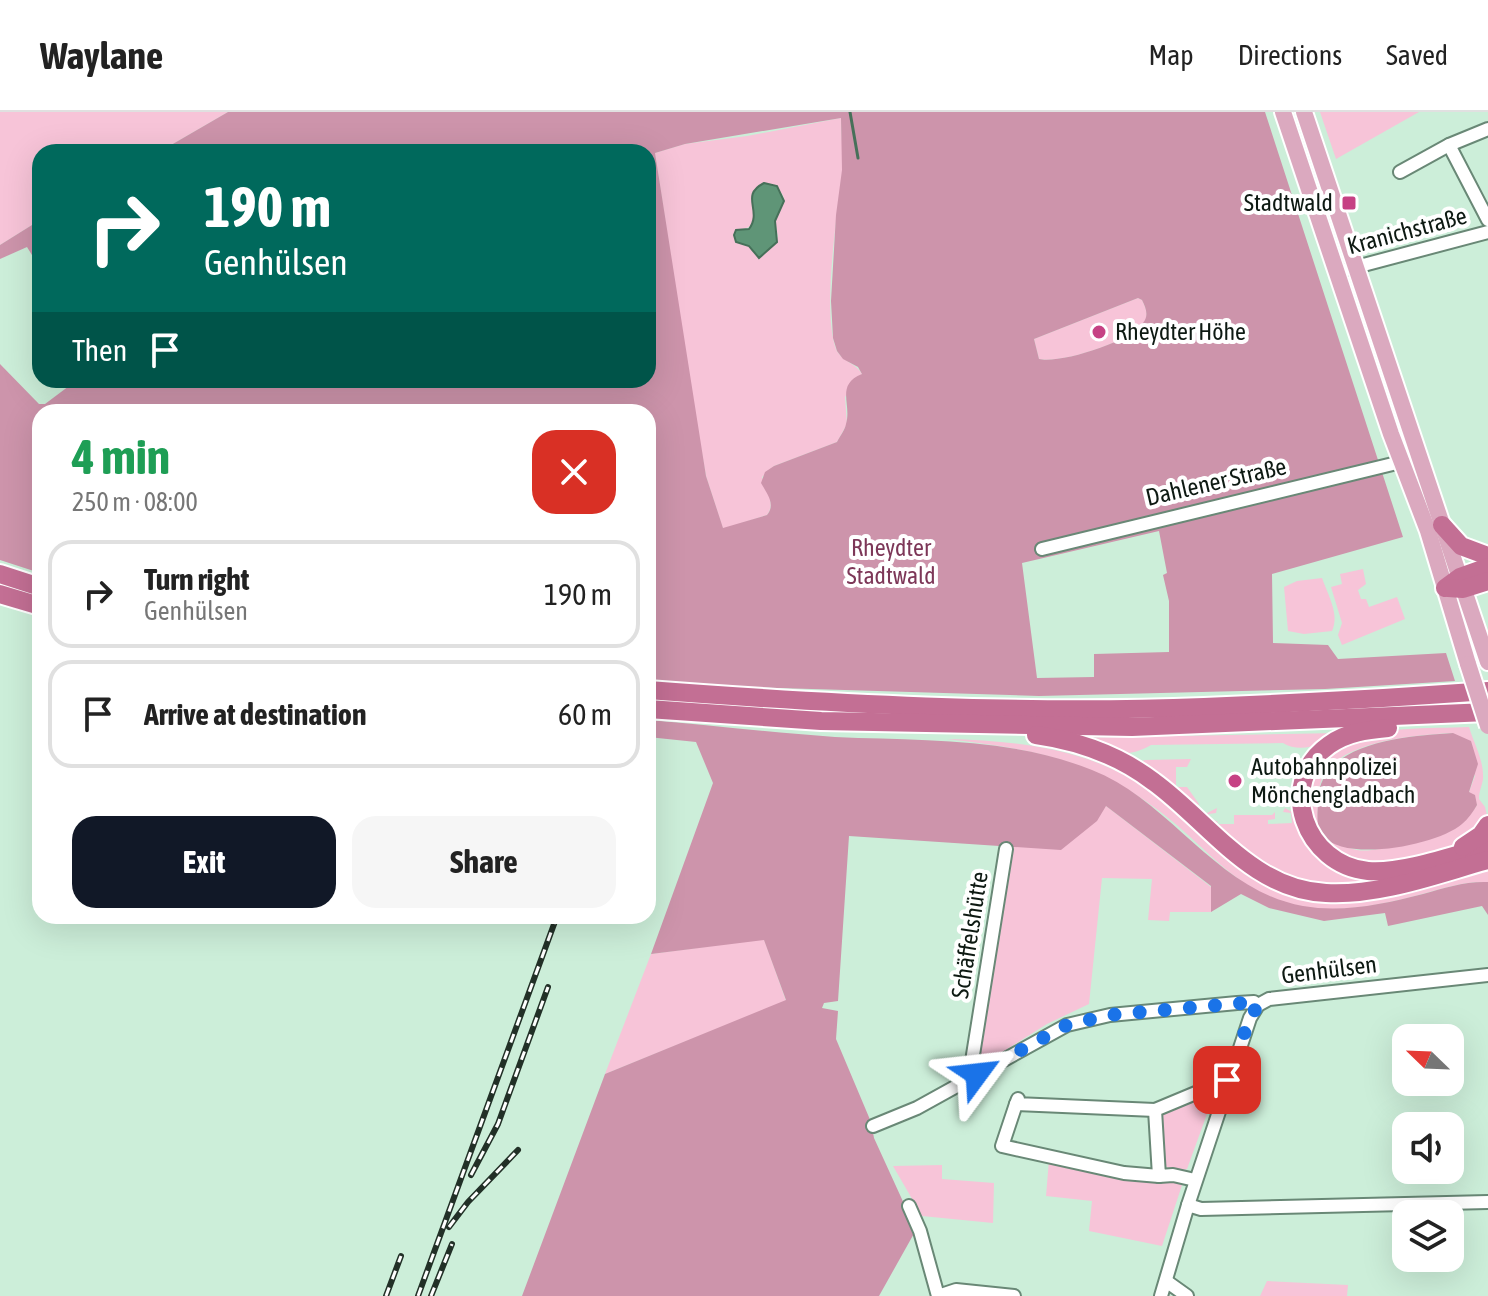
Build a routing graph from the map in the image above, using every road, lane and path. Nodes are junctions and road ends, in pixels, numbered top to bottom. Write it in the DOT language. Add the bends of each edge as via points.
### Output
graph roads {
  1 [pos="1283,112"];
  2 [pos="1304,112"];
  3 [pos="1488,129"];
  4 [pos="1449,145"];
  5 [pos="1400,172"];
  6 [pos="1488,220"];
  7 [pos="1488,232"];
  8 [pos="1355,266"];
  9 [pos="1337,272"];
  10 [pos="1401,462"];
  11 [pos="1442,525"];
  12 [pos="1042,549"];
  13 [pos="1488,556"];
  14 [pos="1488,567"];
  15 [pos="0,574"];
  16 [pos="1488,581"];
  17 [pos="32,584"];
  18 [pos="1456,585"];
  19 [pos="0,594"];
  20 [pos="32,604"];
  21 [pos="1488,662"];
  22 [pos="656,690"];
  23 [pos="1488,691"];
  24 [pos="656,710"];
  25 [pos="1488,712"];
  26 [pos="1465,714"];
  27 [pos="942,724"];
  28 [pos="1488,726"];
  29 [pos="1488,825"];
  30 [pos="1488,846"];
  31 [pos="1006,849"];
  32 [pos="1488,860"];
  33 [pos="1407,866"];
  34 [pos="1488,867"];
  35 [pos="1443,873"];
  36 [pos="1488,975"];
  37 [pos="1258,1005"];
  38 [pos="977,1074"];
  39 [pos="1227,1080"];
  40 [pos="1155,1110"];
  41 [pos="873,1126"];
  42 [pos="1159,1176"];
  43 [pos="1195,1180"];
  44 [pos="1488,1202"];
  45 [pos="1188,1205"];
  46 [pos="909,1206"];
  47 [pos="1166,1281"];
  48 [pos="1014,1296"];
  49 [pos="1161,1296"];
  50 [pos="1187,1296"];
  1 -- 9 [label="main road"];
  2 -- 8 [label="main road"];
  3 -- 4 [label="street"];
  4 -- 5 [label="street"];
  4 -- 6 [label="street, Kranichstraße"];
  7 -- 8 [label="street, Kranichstraße"];
  8 -- 9 [label="street, Kranichstraße"];
  8 -- 11 [label="main road"];
  9 -- 10 [label="main road"];
  10 -- 12 [label="street, Dahlener Straße"];
  10 -- 18 [label="main road"];
  11 -- 13 [label="highway" via="1461,546"];
  11 -- 18 [label="main road"];
  14 -- 18 [label="highway"];
  15 -- 17 [label="highway"];
  16 -- 18 [label="highway"];
  18 -- 21 [label="main road"];
  18 -- 28 [label="main road, bridge" via="1468,664"];
  19 -- 20 [label="highway"];
  22 -- 23 [label="highway" via="919,705 1110,708"];
  24 -- 27 [label="highway"];
  25 -- 26 [label="highway"];
  26 -- 27 [label="highway" via="1132,727"];
  26 -- 33 [label="highway" via="1349,735 1322,750 1307,773 1302,814 1326,854 1368,871"];
  27 -- 35 [label="highway" via="1052,737 1105,754 1155,783 1245,862 1297,888 1348,892"];
  29 -- 33 [label="highway" via="1463,848"];
  30 -- 33 [label="highway"];
  31 -- 38 [label="street, Schäffelshütte" via="972,1061"];
  32 -- 35 [label="highway"];
  34 -- 35 [label="highway"];
  36 -- 37 [label="street, Genhülsen" via="1269,999"];
  37 -- 38 [label="street" via="1088,1019"];
  37 -- 39 [label="street, Genhülsen"];
  38 -- 41 [label="street"];
  39 -- 40 [label="street"];
  39 -- 43 [label="street, Genhülsen"];
  40 -- 42 [label="street"];
  40 -- 42 [label="street" via="1017,1102 1002,1146"];
  42 -- 43 [label="street"];
  43 -- 45 [label="street, Genhülsen"];
  44 -- 45 [label="street" via="1201,1209"];
  45 -- 47 [label="street, Genhülsen"];
  46 -- 48 [label="street" via="938,1296 956,1290"];
  47 -- 49 [label="street, Genhülsen"];
  47 -- 50 [label="street"];
}
